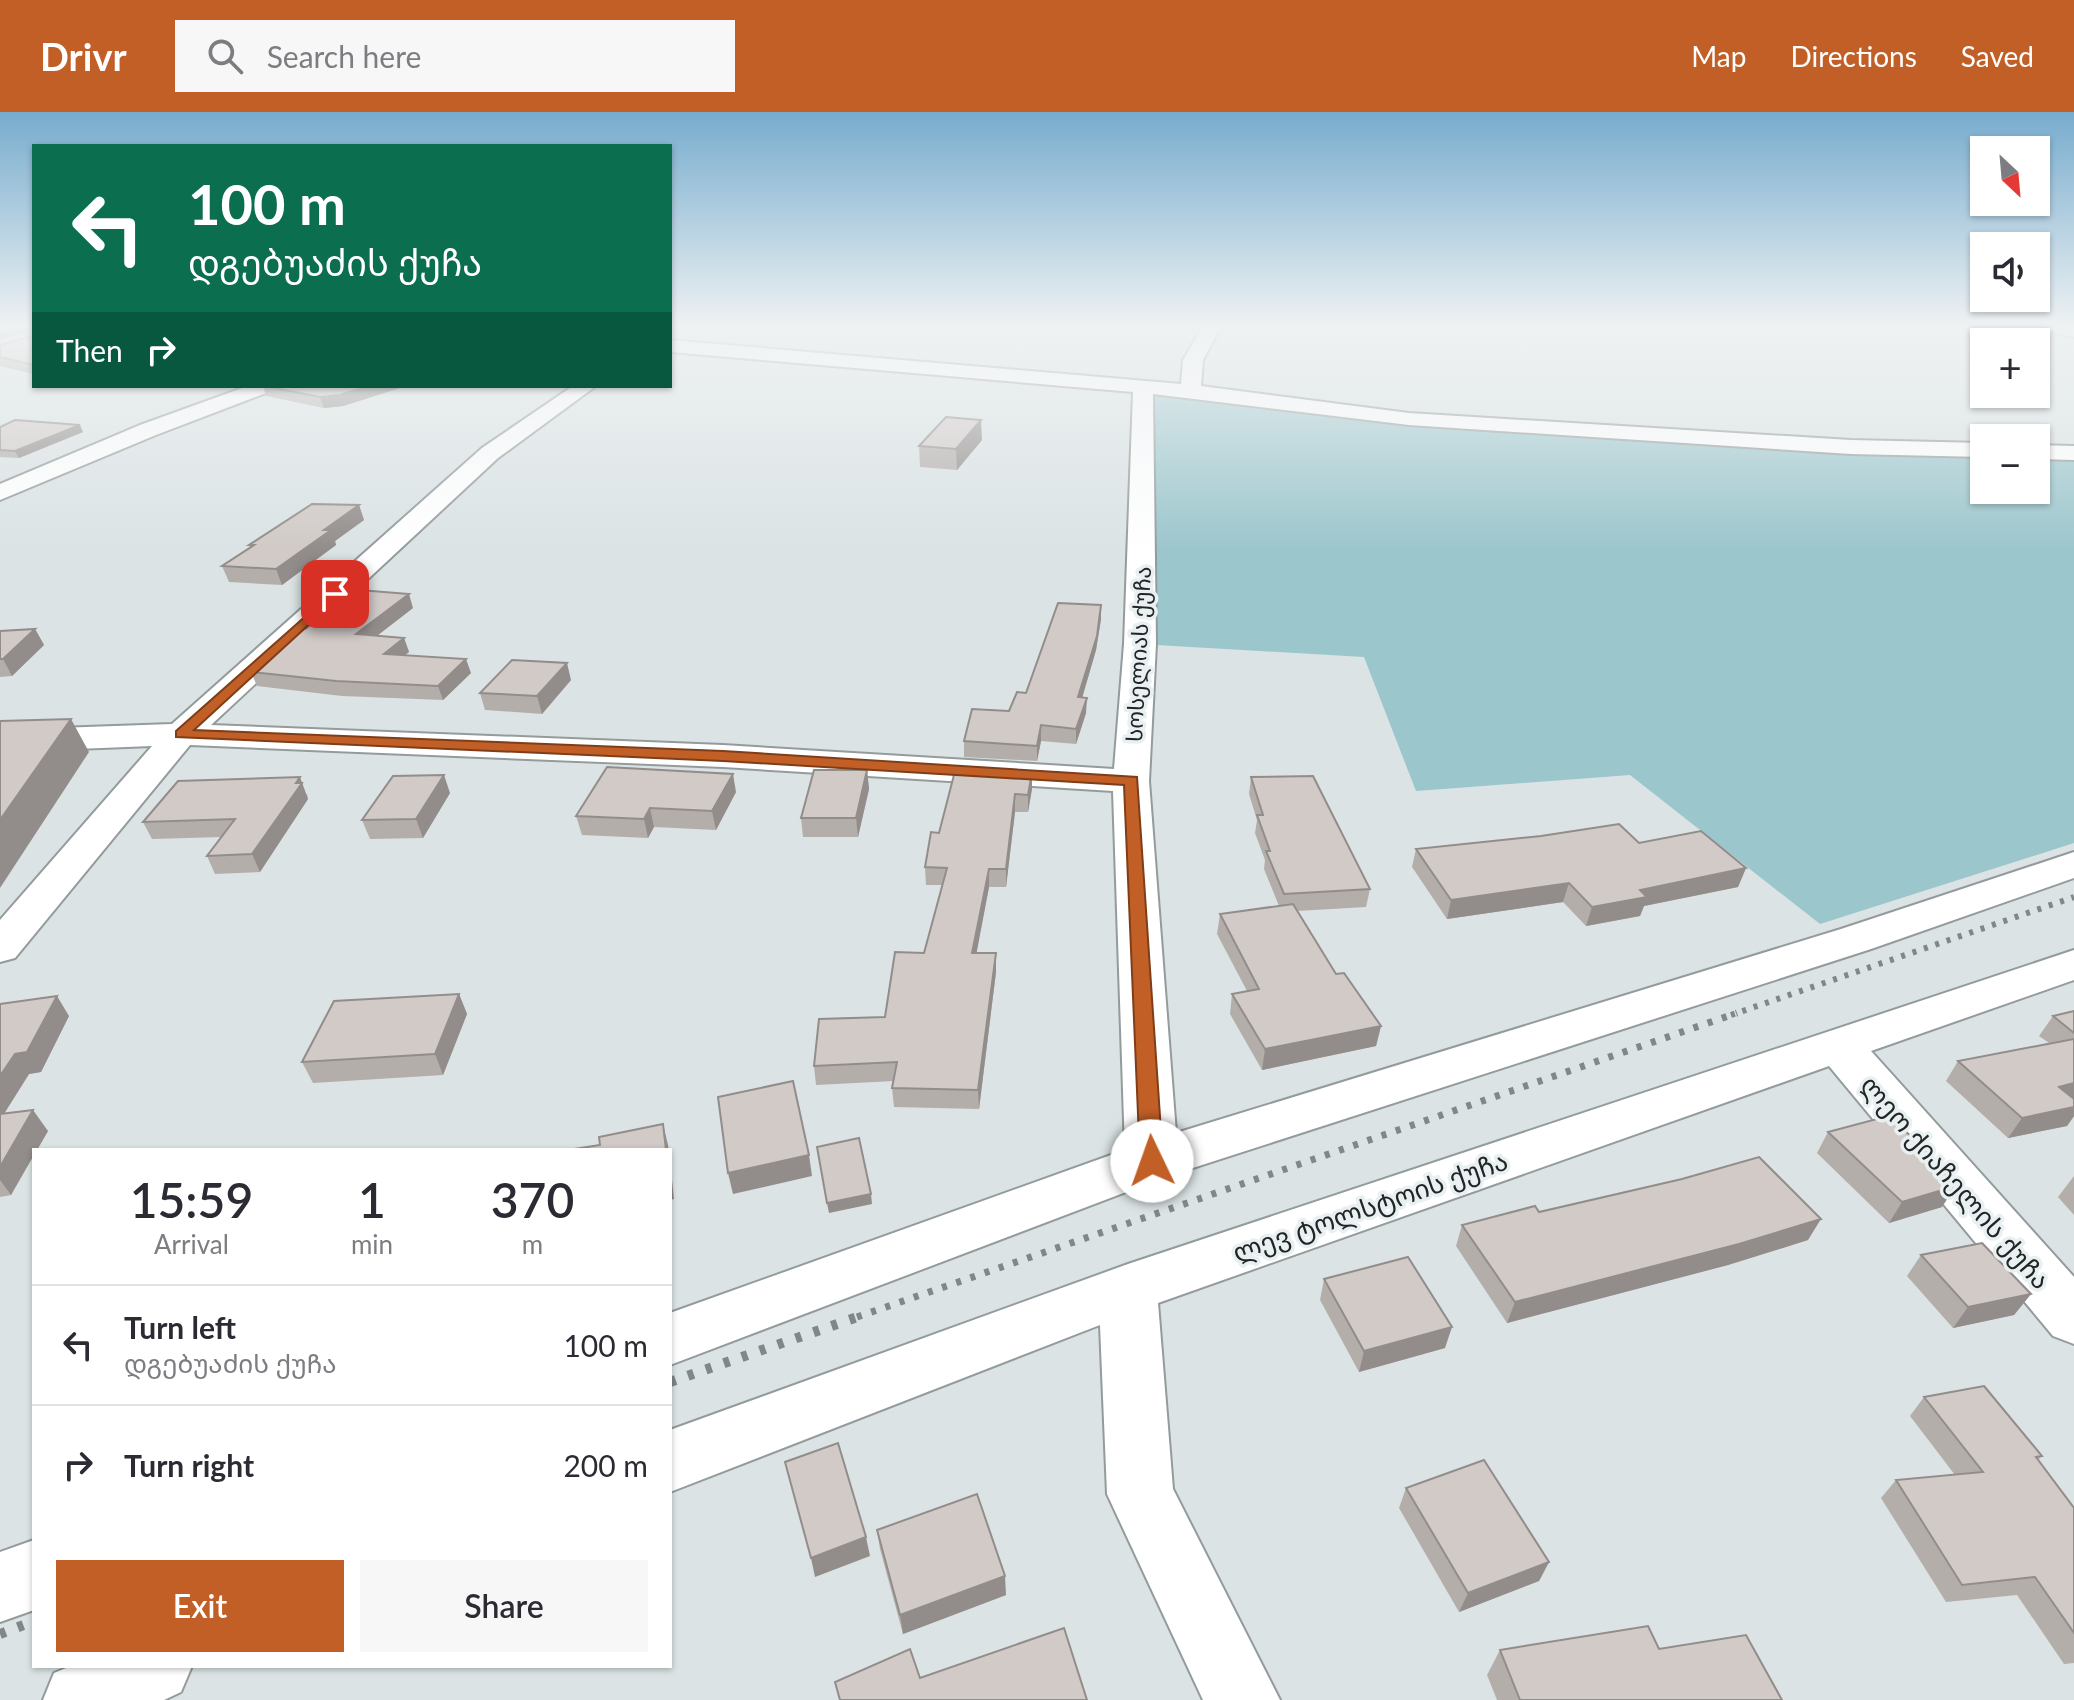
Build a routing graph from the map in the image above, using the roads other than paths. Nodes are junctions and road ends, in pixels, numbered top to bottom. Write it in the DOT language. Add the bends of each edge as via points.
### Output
graph roads {
  1 [pos="223,402"];
  2 [pos="563,402"];
  3 [pos="1143,402"];
  4 [pos="1277,402"];
  5 [pos="1970,450"];
  6 [pos="2050,452"];
  7 [pos="2074,453"];
  8 [pos="0,493"];
  9 [pos="181,734"];
  10 [pos="0,741"];
  11 [pos="1131,781"];
  12 [pos="2074,864"];
  13 [pos="0,948"];
  14 [pos="2074,964"];
  15 [pos="1838,1045"];
  16 [pos="1152,1161"];
  17 [pos="1128,1289"];
  18 [pos="2074,1318"];
  19 [pos="672,1338"];
  20 [pos="672,1460"];
  21 [pos="32,1576"];
  22 [pos="0,1587"];
  23 [pos="151,1668"];
  24 [pos="81,1700"];
  25 [pos="1242,1700"];
  1 -- 8 [label="street"];
  2 -- 9 [label="street" via="490,453"];
  3 -- 11 [label="street, სოსელიას ქუჩა" via="1140,644"];
  4 -- 5 [label="street" via="1409,419"];
  6 -- 7 [label="street"];
  9 -- 10 [label="street"];
  9 -- 11 [label="street" via="723,756"];
  9 -- 13 [label="street"];
  11 -- 16 [label="street, სოსელიას ქუჩა"];
  12 -- 16 [label="street" via="1856,939"];
  14 -- 15 [label="street, ლევ ტოლსტოის ქუჩა"];
  15 -- 17 [label="street, ლევ ტოლსტოის ქუჩა"];
  15 -- 18 [label="street, ლეო ქიაჩელის ქუჩა"];
  16 -- 19 [label="street"];
  17 -- 20 [label="street, ლევ ტოლსტოის ქუჩა"];
  17 -- 25 [label="street" via="1140,1494"];
  21 -- 22 [label="street"];
  23 -- 24 [label="street"];
}
